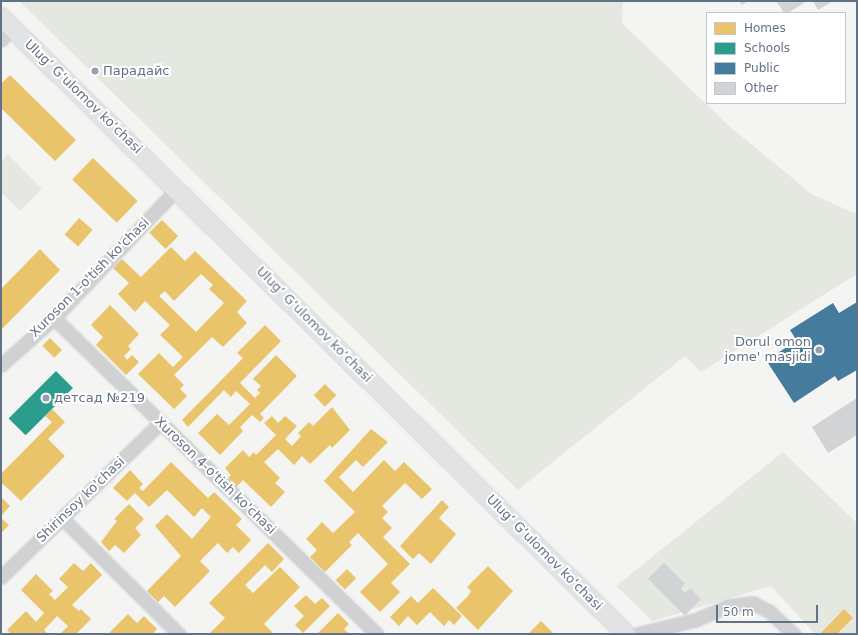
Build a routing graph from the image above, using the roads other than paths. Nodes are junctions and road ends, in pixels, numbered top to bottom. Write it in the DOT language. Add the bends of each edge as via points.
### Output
graph roads {
  1 [pos="3,29"];
  2 [pos="174,192"];
  3 [pos="54,318"];
  4 [pos="2,363"];
  5 [pos="160,423"];
  6 [pos="62,518"];
  7 [pos="1,577"];
  8 [pos="179,634"];
  9 [pos="377,634"];
  10 [pos="618,634"];
  11 [pos="626,634"];
  12 [pos="637,634"];
  13 [pos="794,634"];
  1 -- 2 [label="main road, Ulugʻ Gʻulomov koʻchasi"];
  2 -- 3 [label="street, Хuroson 1-o'tish ko'chasi"];
  2 -- 10 [label="main road, Ulugʻ Gʻulomov koʻchasi"];
  2 -- 11 [label="main road, Ulugʻ Gʻulomov koʻchasi"];
  3 -- 4 [label="street, Хuroson 1-o'tish ko'chasi"];
  3 -- 5 [label="street, Xuroson 4-o'tish ko'chasi"];
  5 -- 6 [label="street, Shirinsoy ko'chasi"];
  5 -- 9 [label="street, Xuroson 4-o'tish ko'chasi"];
  6 -- 7 [label="street, Shirinsoy ko'chasi"];
  6 -- 8 [label="street"];
  12 -- 13 [label="street" via="696,620 728,606 753,603 769,611"];
}
